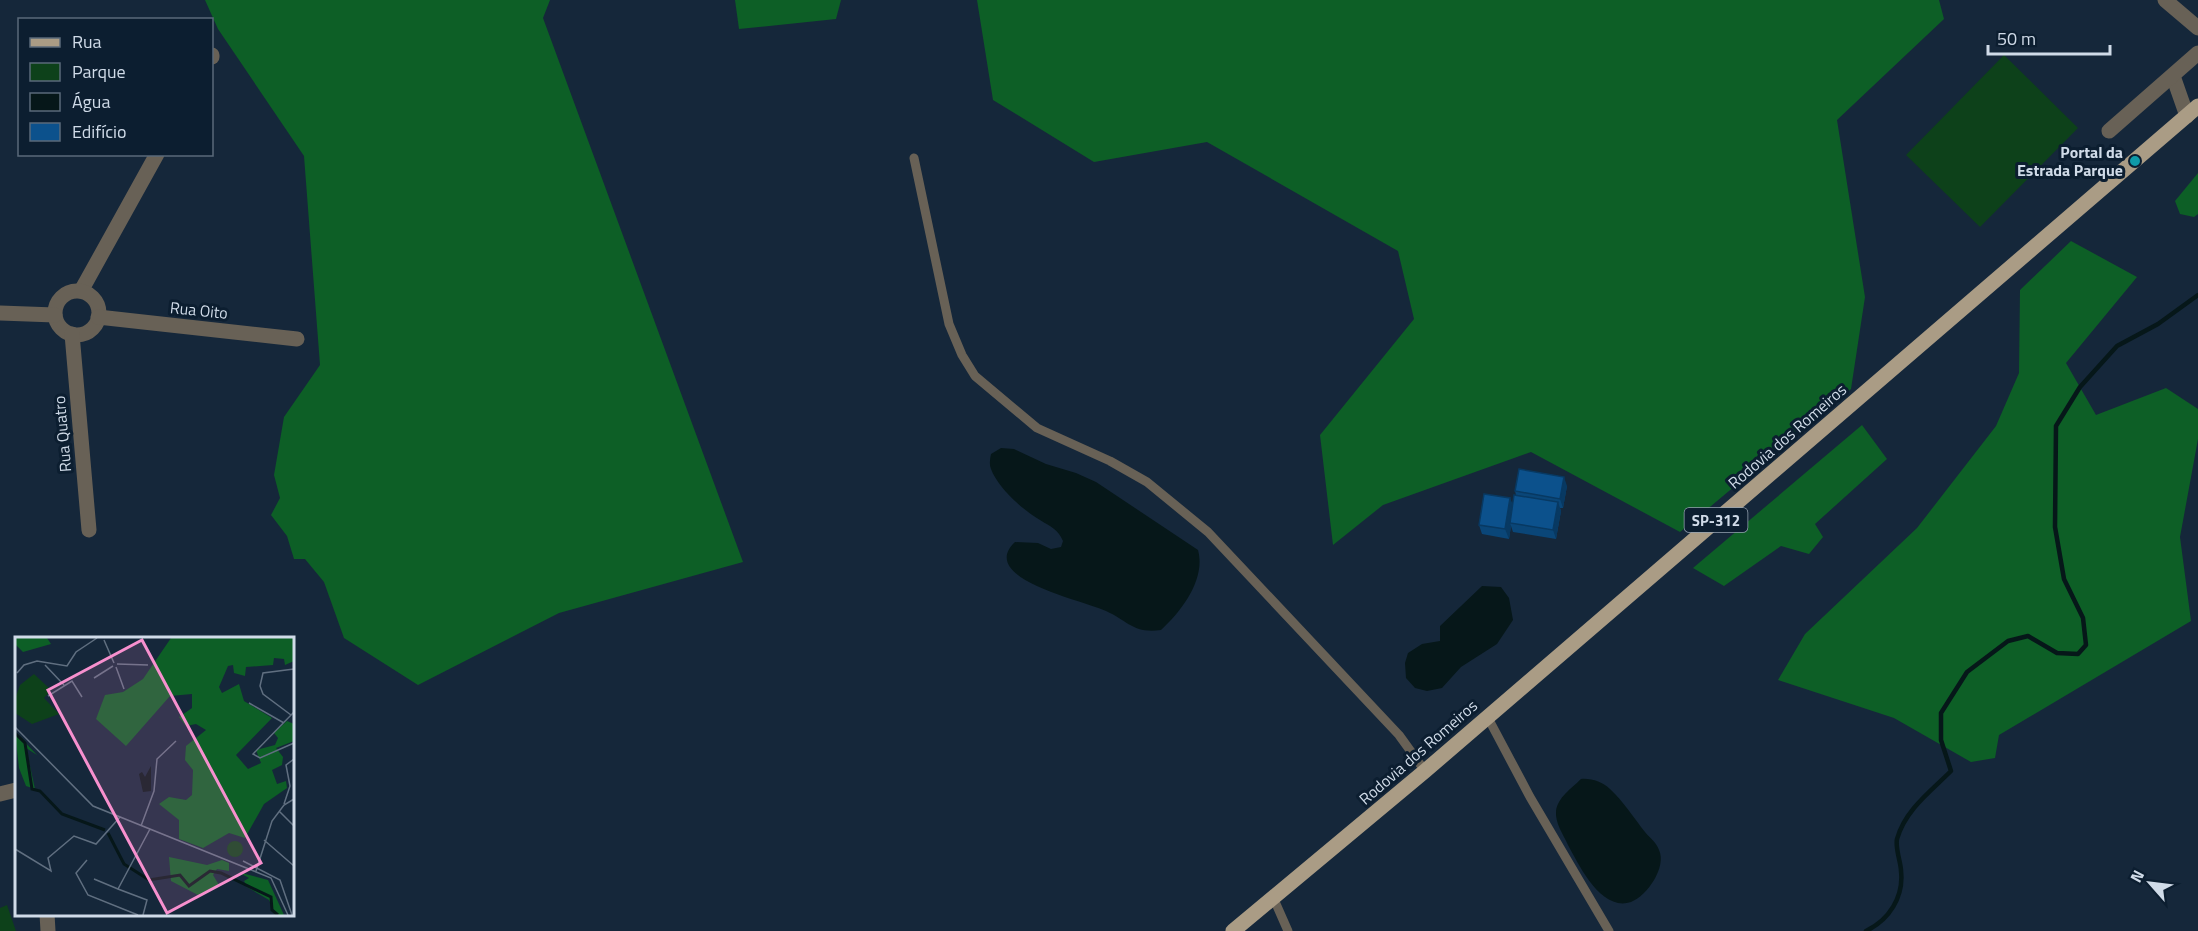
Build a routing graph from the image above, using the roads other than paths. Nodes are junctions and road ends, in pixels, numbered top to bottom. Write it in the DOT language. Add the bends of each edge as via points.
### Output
graph roads {
  1 [pos="2165,0"];
  2 [pos="2198,28"];
  3 [pos="2198,53"];
  4 [pos="2173,76"];
  5 [pos="2192,111"];
  6 [pos="2109,131"];
  7 [pos="156,156"];
  8 [pos="914,158"];
  9 [pos="81,291"];
  10 [pos="0,312"];
  11 [pos="55,315"];
  12 [pos="98,317"];
  13 [pos="72,334"];
  14 [pos="297,339"];
  15 [pos="88,531"];
  16 [pos="1487,716"];
  17 [pos="1425,771"];
  18 [pos="15,790"];
  19 [pos="0,794"];
  20 [pos="1273,897"];
  21 [pos="47,916"];
  22 [pos="48,931"];
  23 [pos="1233,931"];
  24 [pos="1288,931"];
  25 [pos="1609,931"];
  1 -- 2 [label="street"];
  3 -- 4 [label="street"];
  4 -- 5 [label="street"];
  4 -- 6 [label="street"];
  5 -- 16 [label="main road, Rodovia dos Romeiros / SP-312"];
  7 -- 9 [label="street"];
  8 -- 17 [label="lane" via="949,324 975,376 1037,428 1147,482 1208,532 1399,735"];
  9 -- 11 [label="street" via="62,297"];
  9 -- 12 [label="street" via="97,303"];
  10 -- 11 [label="street"];
  11 -- 13 [label="street" via="61,327"];
  12 -- 13 [label="street" via="92,329"];
  12 -- 14 [label="street, Rua Oito"];
  13 -- 15 [label="street, Rua Quatro"];
  16 -- 17 [label="main road, Rodovia dos Romeiros / SP-312"];
  16 -- 25 [label="lane"];
  17 -- 20 [label="main road, Rodovia dos Romeiros / SP-312"];
  18 -- 19 [label="street"];
  20 -- 23 [label="main road, Rodovia dos Romeiros / SP-312"];
  20 -- 24 [label="lane"];
  21 -- 22 [label="street"];
}
